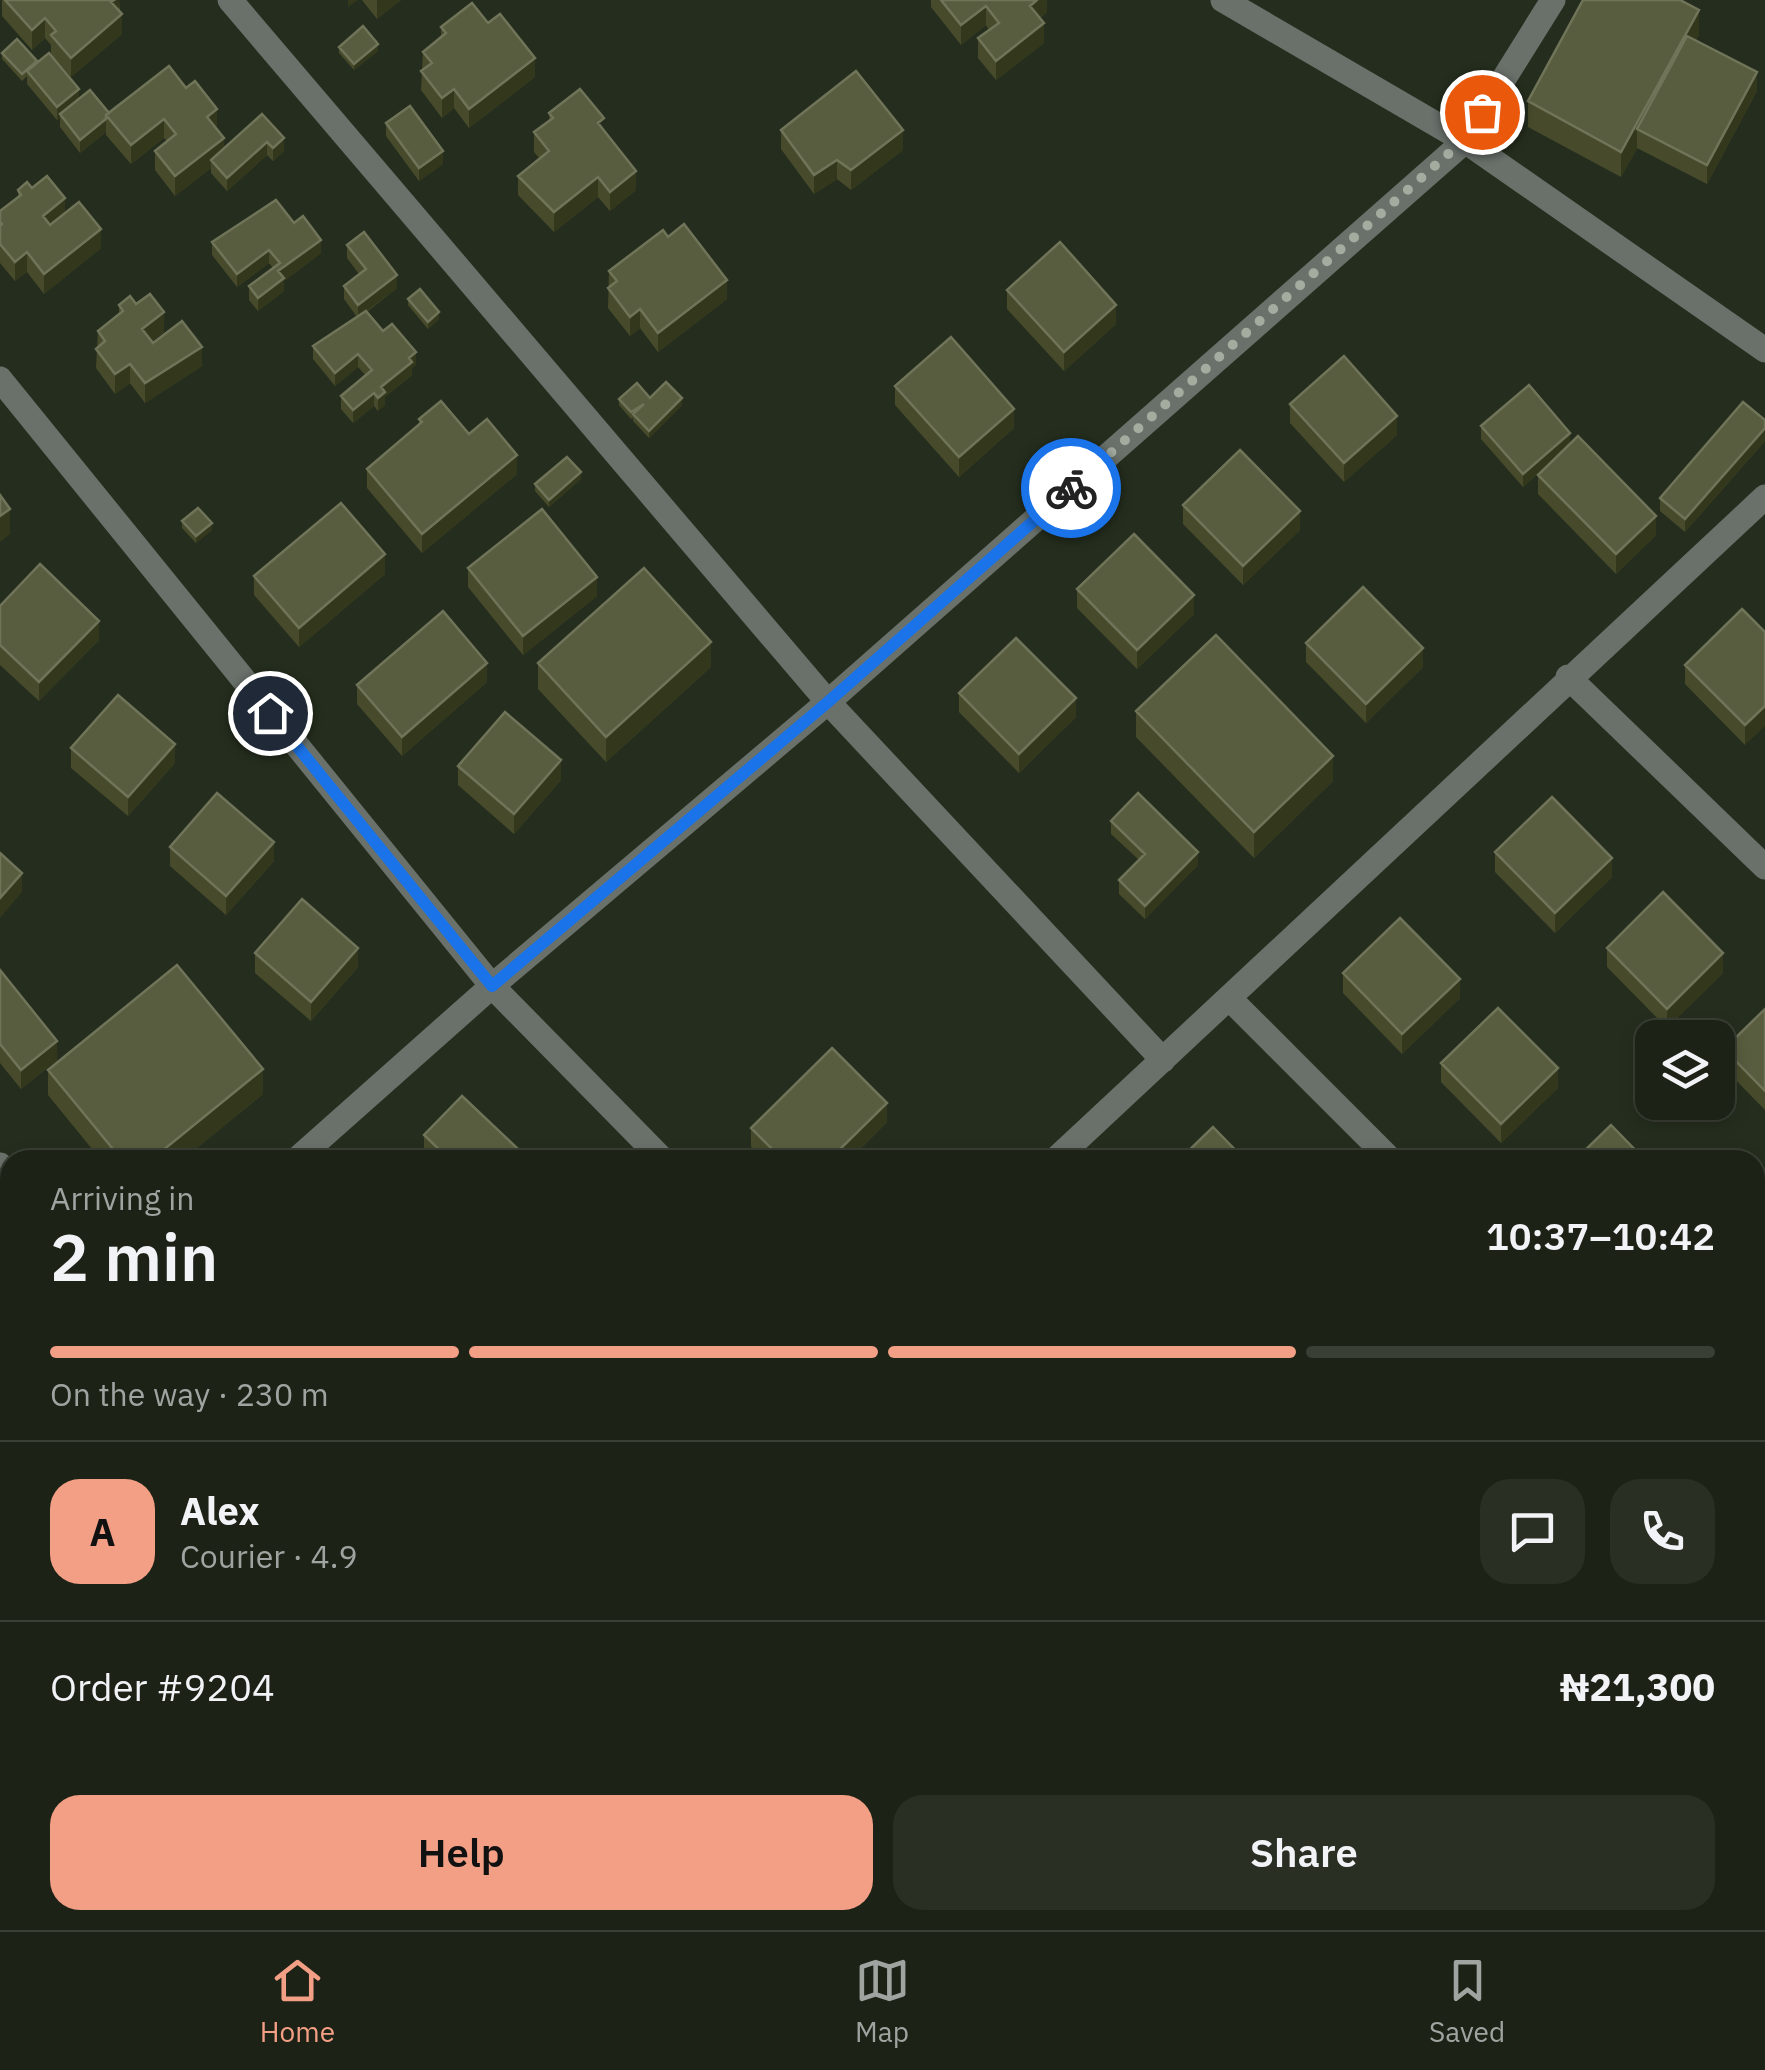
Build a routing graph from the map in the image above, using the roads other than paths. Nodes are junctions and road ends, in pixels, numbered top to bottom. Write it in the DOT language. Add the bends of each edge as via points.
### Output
graph roads {
  1 [pos="230,0"];
  2 [pos="1223,0"];
  3 [pos="1554,0"];
  4 [pos="1464,140"];
  5 [pos="1765,350"];
  6 [pos="0,379"];
  7 [pos="1765,497"];
  8 [pos="1568,677"];
  9 [pos="828,702"];
  10 [pos="1765,867"];
  11 [pos="492,986"];
  12 [pos="1229,998"];
  13 [pos="1163,1060"];
  14 [pos="307,1150"];
  15 [pos="654,1150"];
  16 [pos="1066,1150"];
  17 [pos="1380,1150"];
  1 -- 9 [label="street"];
  2 -- 4 [label="street"];
  3 -- 4 [label="street"];
  4 -- 5 [label="street"];
  4 -- 9 [label="street"];
  6 -- 11 [label="street"];
  7 -- 8 [label="street"];
  8 -- 10 [label="street"];
  8 -- 12 [label="street"];
  9 -- 11 [label="street"];
  9 -- 13 [label="street"];
  11 -- 14 [label="street"];
  11 -- 15 [label="street"];
  12 -- 13 [label="street"];
  12 -- 17 [label="street"];
  13 -- 16 [label="street"];
}
